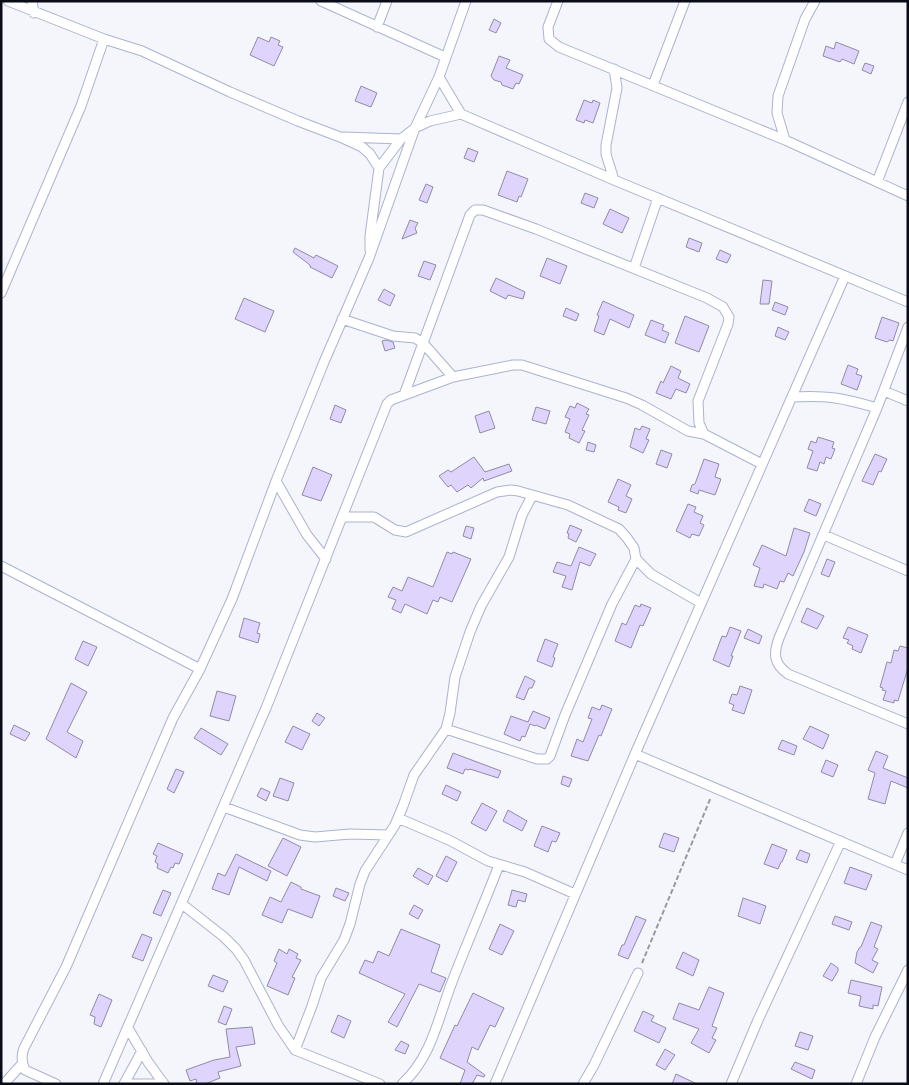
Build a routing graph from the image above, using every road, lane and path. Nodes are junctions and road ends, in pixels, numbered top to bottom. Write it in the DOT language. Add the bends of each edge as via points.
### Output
graph roads {
  1 [pos="8,1"];
  2 [pos="32,1"];
  3 [pos="321,1"];
  4 [pos="387,1"];
  5 [pos="466,1"];
  6 [pos="558,1"];
  7 [pos="685,1"];
  8 [pos="815,1"];
  9 [pos="34,13"];
  10 [pos="377,27"];
  11 [pos="104,39"];
  12 [pos="445,57"];
  13 [pos="614,68"];
  14 [pos="439,77"];
  15 [pos="653,85"];
  16 [pos="908,102"];
  17 [pos="461,114"];
  18 [pos="415,128"];
  19 [pos="340,137"];
  20 [pos="401,139"];
  21 [pos="785,140"];
  22 [pos="379,168"];
  23 [pos="614,180"];
  24 [pos="877,182"];
  25 [pos="908,196"];
  26 [pos="658,198"];
  27 [pos="369,258"];
  28 [pos="634,268"];
  29 [pos="846,276"];
  30 [pos="1,293"];
  31 [pos="907,298"];
  32 [pos="342,319"];
  33 [pos="908,327"];
  34 [pos="423,343"];
  35 [pos="453,377"];
  36 [pos="884,392"];
  37 [pos="404,395"];
  38 [pos="792,398"];
  39 [pos="908,401"];
  40 [pos="877,408"];
  41 [pos="704,434"];
  42 [pos="762,464"];
  43 [pos="276,481"];
  44 [pos="532,496"];
  45 [pos="344,517"];
  46 [pos="824,535"];
  47 [pos="326,559"];
  48 [pos="636,559"];
  49 [pos="1,566"];
  50 [pos="908,571"];
  51 [pos="701,603"];
  52 [pos="200,669"];
  53 [pos="908,724"];
  54 [pos="446,730"];
  55 [pos="635,754"];
  56 [pos="715,788"];
  57 [pos="224,807"];
  58 [pos="398,818"];
  59 [pos="908,833"];
  60 [pos="388,835"];
  61 [pos="841,841"];
  62 [pos="895,864"];
  63 [pos="499,866"];
  64 [pos="908,870"];
  65 [pos="575,894"];
  66 [pos="182,904"];
  67 [pos="908,970"];
  68 [pos="638,973"];
  69 [pos="128,1028"];
  70 [pos="296,1050"];
  71 [pos="142,1051"];
  72 [pos="22,1064"];
  73 [pos="1,1073"];
  74 [pos="12,1075"];
  75 [pos="4,1084"];
  76 [pos="56,1084"];
  77 [pos="103,1084"];
  78 [pos="124,1084"];
  79 [pos="158,1084"];
  80 [pos="164,1084"];
  81 [pos="380,1084"];
  82 [pos="402,1084"];
  83 [pos="495,1084"];
  84 [pos="583,1084"];
  85 [pos="731,1084"];
  86 [pos="856,1084"];
  1 -- 9 [label="street"];
  2 -- 9 [label="street"];
  3 -- 10 [label="street"];
  4 -- 10 [label="street"];
  5 -- 12 [label="street"];
  6 -- 13 [label="street" via="548,27 549,39 559,47"];
  7 -- 15 [label="street"];
  8 -- 21 [label="street" via="805,18 778,96 777,113"];
  9 -- 11 [label="street"];
  10 -- 12 [label="street"];
  11 -- 19 [label="street" via="142,51 230,92"];
  11 -- 30 [label="street" via="81,106"];
  12 -- 14 [label="street"];
  13 -- 15 [label="street"];
  13 -- 23 [label="street" via="617,88 606,154"];
  14 -- 17 [label="street"];
  14 -- 18 [label="street"];
  15 -- 21 [label="street"];
  16 -- 24 [label="street"];
  17 -- 18 [label="street"];
  17 -- 23 [label="street"];
  18 -- 20 [label="street"];
  18 -- 27 [label="street"];
  19 -- 20 [label="street"];
  19 -- 22 [label="street" via="366,150"];
  20 -- 22 [label="street"];
  21 -- 24 [label="street"];
  22 -- 27 [label="street"];
  23 -- 26 [label="street"];
  24 -- 25 [label="street"];
  26 -- 28 [label="street"];
  26 -- 29 [label="street"];
  27 -- 32 [label="street"];
  28 -- 34 [label="street" via="483,210 475,210 470,215"];
  28 -- 41 [label="street" via="708,298 727,312 728,324 698,402 699,423"];
  29 -- 31 [label="street"];
  29 -- 38 [label="street"];
  32 -- 34 [label="street" via="393,336 415,338"];
  32 -- 43 [label="street"];
  33 -- 36 [label="street"];
  34 -- 35 [label="street"];
  34 -- 37 [label="street"];
  35 -- 37 [label="street"];
  35 -- 41 [label="street" via="513,364 522,365 626,398 688,431"];
  36 -- 39 [label="street"];
  36 -- 40 [label="street"];
  37 -- 45 [label="street" via="387,404"];
  38 -- 40 [label="street" via="831,396"];
  38 -- 42 [label="street"];
  40 -- 46 [label="street"];
  41 -- 42 [label="street"];
  42 -- 51 [label="street"];
  43 -- 47 [label="street" via="307,535"];
  43 -- 52 [label="street" via="232,599"];
  44 -- 45 [label="street" via="511,490 497,492 406,532 395,530 374,518"];
  44 -- 48 [label="street" via="568,505 619,529 634,548"];
  44 -- 54 [label="street" via="522,515 509,557 470,632 455,677"];
  45 -- 47 [label="street"];
  46 -- 50 [label="street"];
  46 -- 53 [label="street" via="779,638 775,660 788,674"];
  47 -- 57 [label="street"];
  48 -- 51 [label="street" via="650,574"];
  48 -- 54 [label="street" via="612,604 547,759 537,760"];
  49 -- 52 [label="street"];
  51 -- 55 [label="street"];
  52 -- 72 [label="street" via="173,718 66,967 24,1048"];
  54 -- 58 [label="street" via="414,775"];
  55 -- 56 [label="street"];
  55 -- 65 [label="street"];
  56 -- 61 [label="street"];
  56 -- 68 [label="path"];
  57 -- 60 [label="street" via="300,835"];
  57 -- 66 [label="street"];
  58 -- 60 [label="street"];
  58 -- 63 [label="street"];
  59 -- 62 [label="street"];
  60 -- 70 [label="street" via="362,877 344,940 321,978"];
  61 -- 62 [label="street"];
  61 -- 85 [label="street"];
  62 -- 64 [label="street"];
  63 -- 65 [label="street" via="525,872"];
  63 -- 82 [label="street" via="452,980 430,1044"];
  65 -- 83 [label="street"];
  66 -- 69 [label="street"];
  66 -- 70 [label="street" via="236,949 278,1025"];
  67 -- 86 [label="street"];
  68 -- 84 [label="street"];
  69 -- 71 [label="street"];
  69 -- 77 [label="street"];
  70 -- 81 [label="street"];
  71 -- 78 [label="street"];
  71 -- 80 [label="street"];
  72 -- 74 [label="street"];
  72 -- 76 [label="street" via="25,1070"];
  73 -- 74 [label="street"];
  74 -- 75 [label="street"];
  78 -- 79 [label="street"];
}
